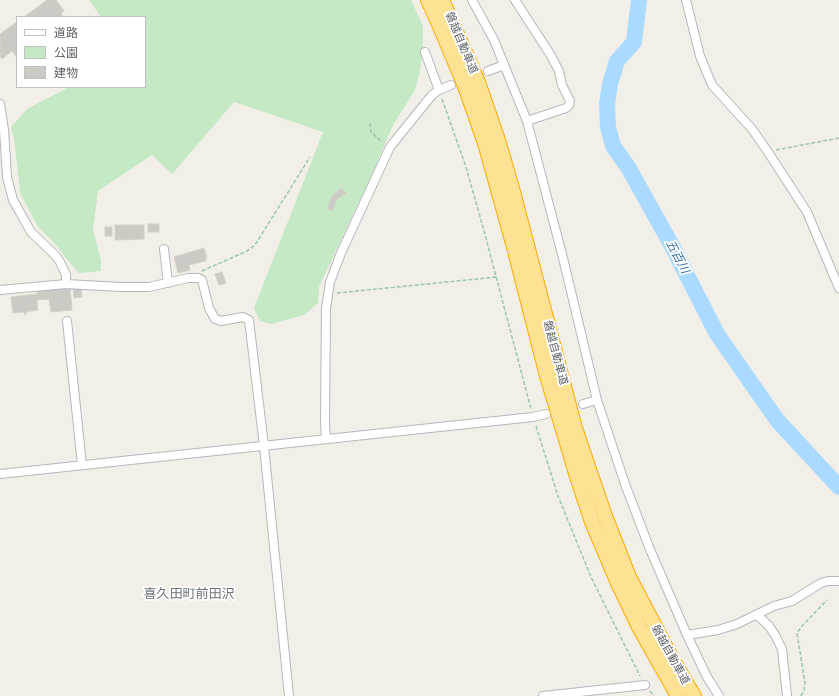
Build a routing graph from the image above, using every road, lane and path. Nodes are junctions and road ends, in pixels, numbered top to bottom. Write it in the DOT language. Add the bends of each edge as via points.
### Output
graph roads {
  1 [pos="428,0"];
  2 [pos="442,0"];
  3 [pos="472,0"];
  4 [pos="515,0"];
  5 [pos="686,0"];
  6 [pos="425,52"];
  7 [pos="504,66"];
  8 [pos="488,71"];
  9 [pos="451,85"];
  10 [pos="439,90"];
  11 [pos="0,104"];
  12 [pos="527,121"];
  13 [pos="370,123"];
  14 [pos="839,138"];
  15 [pos="390,147"];
  16 [pos="768,152"];
  17 [pos="310,157"];
  18 [pos="164,249"];
  19 [pos="497,277"];
  20 [pos="198,278"];
  21 [pos="168,283"];
  22 [pos="66,284"];
  23 [pos="839,288"];
  24 [pos="0,290"];
  25 [pos="327,294"];
  26 [pos="68,321"];
  27 [pos="597,400"];
  28 [pos="582,404"];
  29 [pos="546,414"];
  30 [pos="533,417"];
  31 [pos="326,439"];
  32 [pos="264,446"];
  33 [pos="82,465"];
  34 [pos="0,474"];
  35 [pos="839,581"];
  36 [pos="827,600"];
  37 [pos="757,616"];
  38 [pos="687,635"];
  39 [pos="645,685"];
  40 [pos="289,696"];
  41 [pos="543,696"];
  42 [pos="654,696"];
  43 [pos="678,696"];
  44 [pos="694,696"];
  45 [pos="719,696"];
  46 [pos="787,696"];
  47 [pos="801,696"];
  1 -- 43 [label="highway, 磐越自動車道" via="465,86 485,143 551,391 592,522 639,627"];
  2 -- 44 [label="highway, 磐越自動車道" via="478,82 498,140 575,428 605,516 629,577"];
  3 -- 7 [label="street" via="494,40"];
  4 -- 12 [label="street" via="559,71 562,85 570,101 566,108"];
  5 -- 16 [label="street" via="700,56 712,86 752,129"];
  6 -- 10 [label="street"];
  7 -- 8 [label="street"];
  7 -- 12 [label="street"];
  9 -- 10 [label="street"];
  10 -- 15 [label="street" via="424,103"];
  10 -- 19 [label="path" via="466,167"];
  11 -- 22 [label="street" via="7,177 13,200 31,232 60,262 66,275"];
  12 -- 27 [label="street"];
  13 -- 15 [label="path" via="371,132"];
  14 -- 16 [label="path"];
  15 -- 25 [label="street" via="341,253"];
  16 -- 23 [label="street" via="807,212"];
  17 -- 20 [label="path" via="255,245 202,272"];
  18 -- 21 [label="street"];
  19 -- 25 [label="path"];
  19 -- 30 [label="path"];
  20 -- 21 [label="street"];
  20 -- 32 [label="street" via="202,280 209,308 215,319 221,321 243,317 250,320"];
  21 -- 22 [label="street" via="149,287"];
  22 -- 24 [label="street"];
  25 -- 31 [label="street"];
  26 -- 33 [label="street"];
  27 -- 28 [label="street"];
  27 -- 38 [label="street" via="649,547"];
  29 -- 30 [label="street"];
  30 -- 31 [label="street"];
  30 -- 39 [label="path" via="558,496 591,577"];
  31 -- 32 [label="street"];
  32 -- 33 [label="street"];
  32 -- 40 [label="street"];
  33 -- 34 [label="street"];
  35 -- 37 [label="street" via="828,580 792,601 774,606"];
  36 -- 47 [label="path" via="797,633 805,683"];
  37 -- 38 [label="street" via="729,627"];
  37 -- 46 [label="street" via="769,626 782,650"];
  38 -- 45 [label="street" via="706,677"];
  39 -- 41 [label="street"];
  39 -- 42 [label="path"];
}
